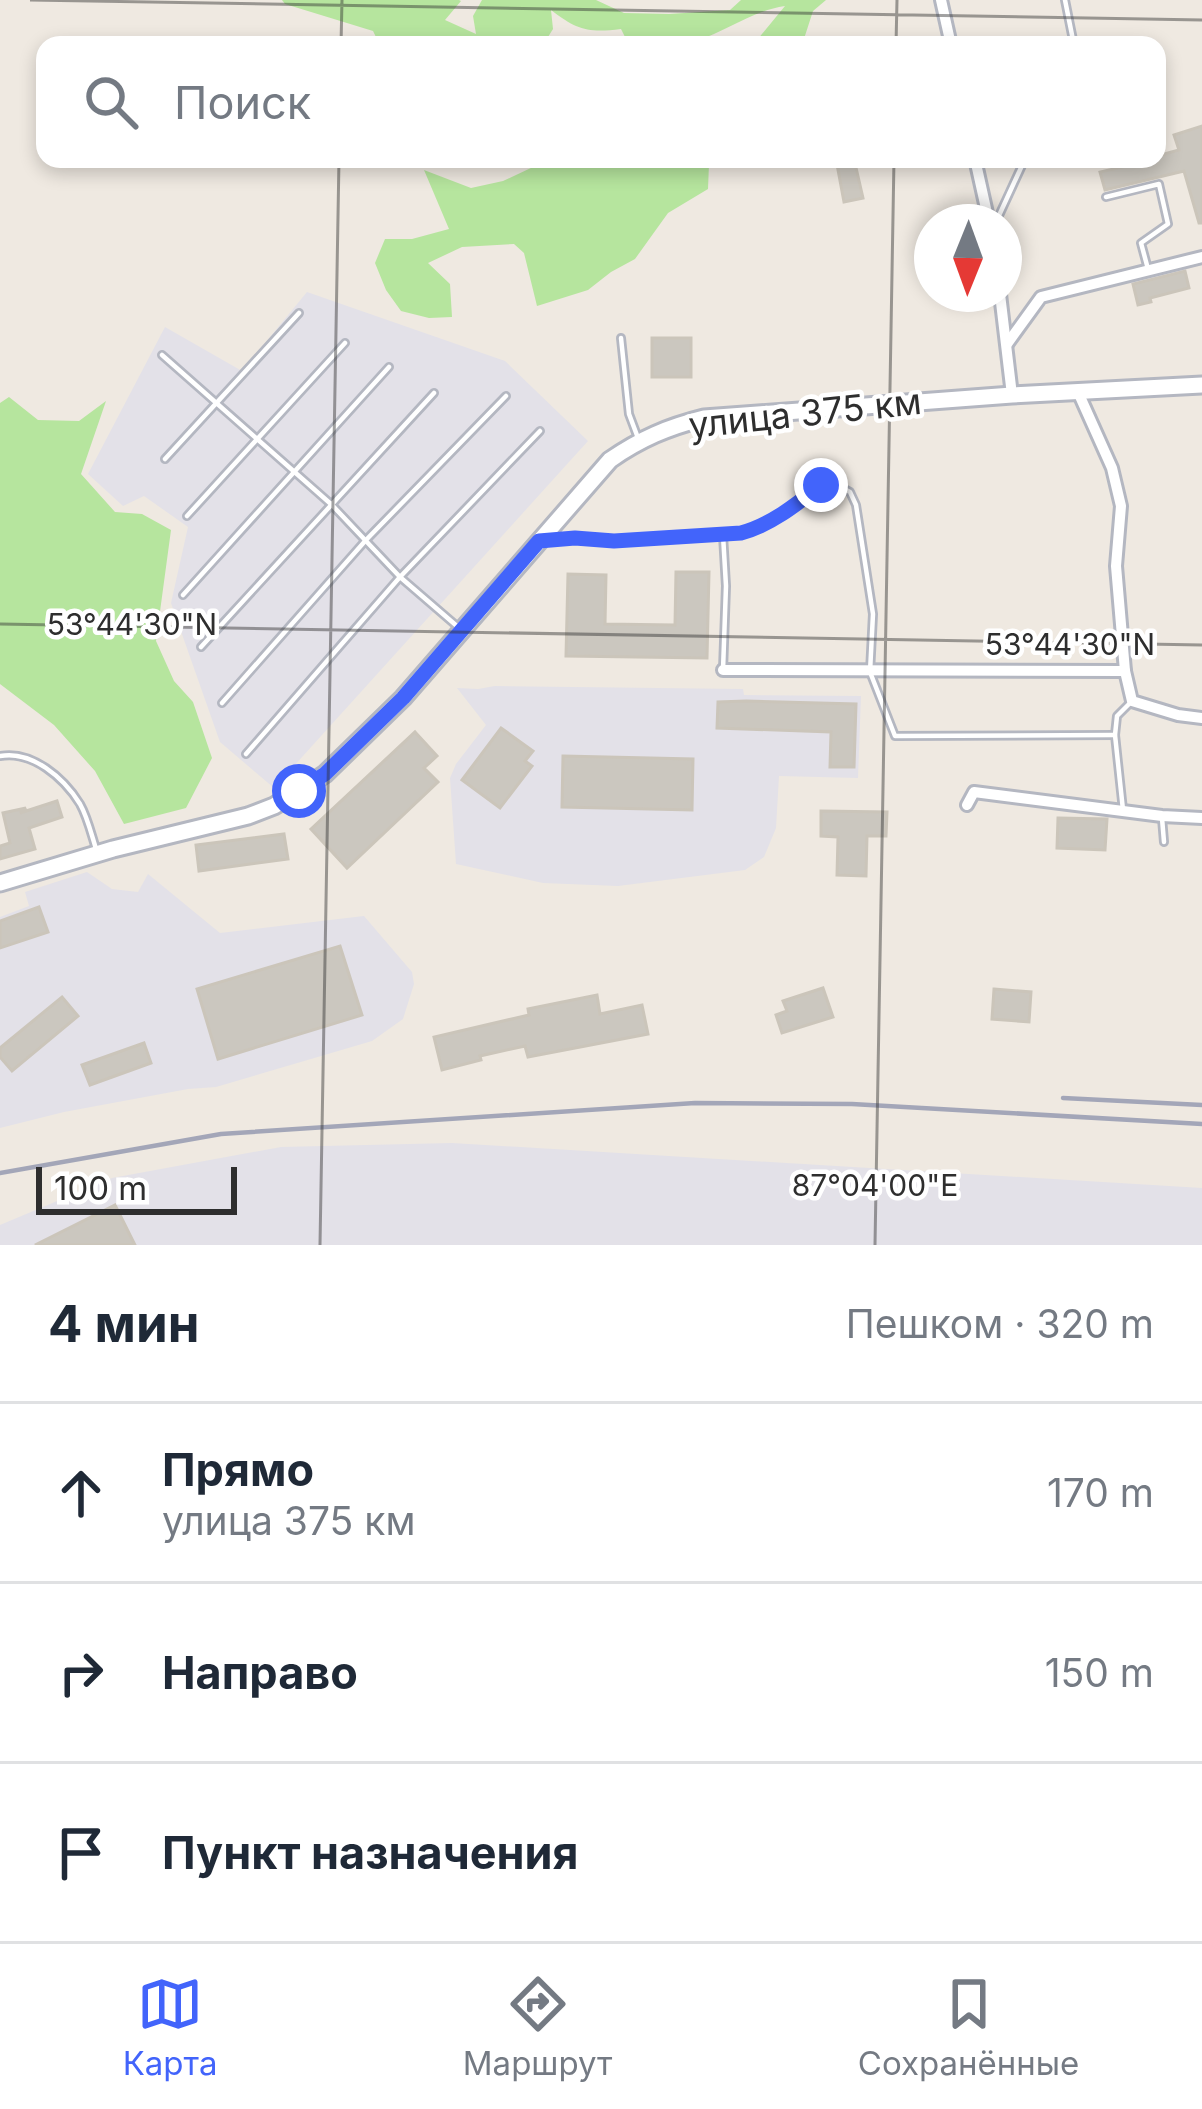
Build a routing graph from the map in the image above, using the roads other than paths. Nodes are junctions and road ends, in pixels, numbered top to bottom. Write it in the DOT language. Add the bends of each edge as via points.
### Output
graph roads {
  1 [pos="941,0"];
  2 [pos="1065,0"];
  3 [pos="949,36"];
  4 [pos="1072,36"];
  5 [pos="978,168"];
  6 [pos="1020,168"];
  7 [pos="1106,197"];
  8 [pos="988,204"];
  9 [pos="1002,204"];
  10 [pos="1202,257"];
  11 [pos="1148,271"];
  12 [pos="1002,312"];
  13 [pos="299,313"];
  14 [pos="621,338"];
  15 [pos="345,343"];
  16 [pos="1006,344"];
  17 [pos="162,355"];
  18 [pos="389,368"];
  19 [pos="1202,385"];
  20 [pos="1078,392"];
  21 [pos="434,393"];
  22 [pos="1012,395"];
  23 [pos="506,396"];
  24 [pos="215,405"];
  25 [pos="540,431"];
  26 [pos="256,438"];
  27 [pos="639,440"];
  28 [pos="165,458"];
  29 [pos="292,472"];
  30 [pos="332,505"];
  31 [pos="187,515"];
  32 [pos="723,535"];
  33 [pos="366,540"];
  34 [pos="539,541"];
  35 [pos="400,577"];
  36 [pos="183,595"];
  37 [pos="461,629"];
  38 [pos="201,647"];
  39 [pos="723,670"];
  40 [pos="1125,671"];
  41 [pos="870,672"];
  42 [pos="1132,701"];
  43 [pos="222,703"];
  44 [pos="1202,718"];
  45 [pos="1114,735"];
  46 [pos="246,754"];
  47 [pos="0,756"];
  48 [pos="967,805"];
  49 [pos="1123,810"];
  50 [pos="1162,816"];
  51 [pos="1202,818"];
  52 [pos="1163,842"];
  53 [pos="98,854"];
  54 [pos="0,883"];
  1 -- 3 [label="street"];
  2 -- 4 [label="lane"];
  5 -- 8 [label="street"];
  6 -- 9 [label="lane"];
  7 -- 11 [label="lane" via="1159,184 1168,224 1141,242"];
  10 -- 11 [label="street"];
  11 -- 16 [label="street" via="1041,297"];
  12 -- 16 [label="street"];
  13 -- 24 [label="lane"];
  14 -- 27 [label="lane"];
  15 -- 26 [label="lane"];
  16 -- 22 [label="street"];
  17 -- 24 [label="lane"];
  18 -- 29 [label="lane"];
  19 -- 20 [label="main road, улица 375 км"];
  20 -- 22 [label="main road, улица 375 км"];
  20 -- 40 [label="street" via="1121,506 1116,566"];
  21 -- 30 [label="lane"];
  22 -- 27 [label="main road, улица 375 км" via="704,418"];
  23 -- 33 [label="lane"];
  24 -- 26 [label="lane"];
  24 -- 28 [label="lane"];
  25 -- 35 [label="lane"];
  26 -- 29 [label="lane"];
  26 -- 31 [label="lane"];
  27 -- 34 [label="main road, улица 375 км" via="610,460"];
  29 -- 30 [label="lane"];
  29 -- 36 [label="lane"];
  30 -- 33 [label="lane"];
  30 -- 38 [label="lane"];
  32 -- 34 [label="lane"];
  32 -- 39 [label="lane"];
  32 -- 41 [label="lane" via="754,530 821,485 850,492 873,614"];
  33 -- 35 [label="lane"];
  33 -- 43 [label="lane"];
  34 -- 37 [label="main road, улица 375 км"];
  35 -- 37 [label="lane"];
  35 -- 46 [label="lane"];
  37 -- 53 [label="main road, улица 375 км" via="365,736 299,791 248,816"];
  39 -- 41 [label="street"];
  40 -- 41 [label="street"];
  40 -- 42 [label="street"];
  41 -- 45 [label="lane" via="895,736"];
  42 -- 44 [label="street"];
  42 -- 45 [label="lane" via="1117,716"];
  45 -- 49 [label="lane"];
  47 -- 53 [label="lane" via="14,753 47,767 81,805"];
  48 -- 49 [label="street" via="974,792"];
  49 -- 50 [label="street"];
  50 -- 51 [label="street"];
  50 -- 52 [label="lane"];
  53 -- 54 [label="main road, улица 375 км"];
}
